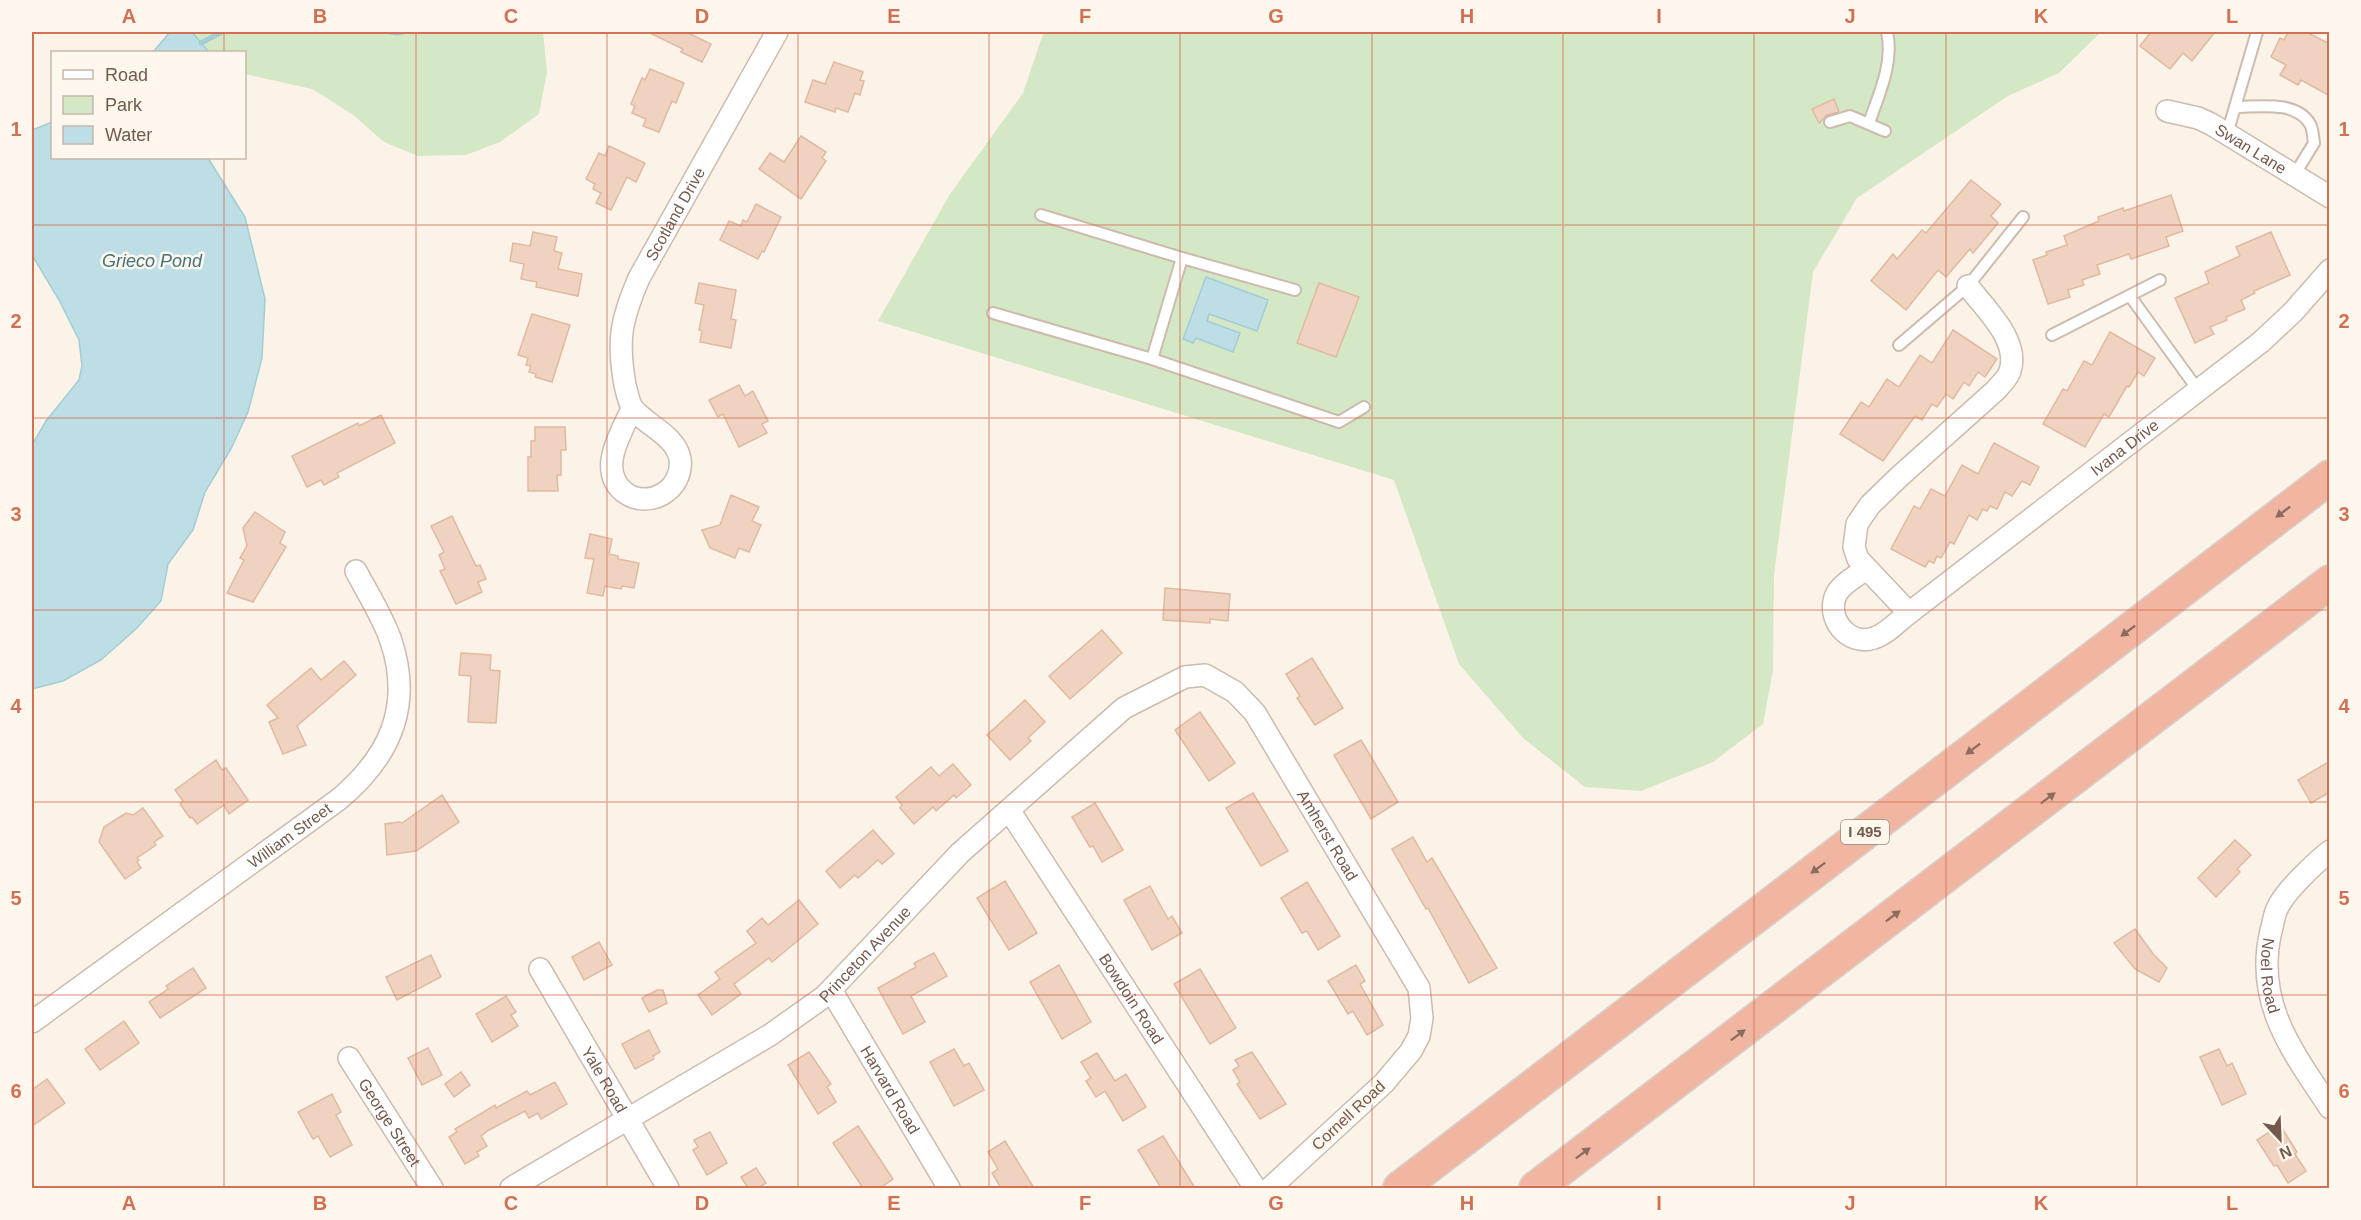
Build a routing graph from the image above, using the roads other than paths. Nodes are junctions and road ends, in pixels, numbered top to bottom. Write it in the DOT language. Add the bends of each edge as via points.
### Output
graph roads {
  1 [pos="777,32"];
  2 [pos="1887,32"];
  3 [pos="2257,32"];
  4 [pos="2235,106"];
  5 [pos="2167,111"];
  6 [pos="1830,122"];
  7 [pos="1869,123"];
  8 [pos="1885,130"];
  9 [pos="2227,134"];
  10 [pos="2295,174"];
  11 [pos="2330,196"];
  12 [pos="1041,215"];
  13 [pos="2023,217"];
  14 [pos="1182,258"];
  15 [pos="2330,270"];
  16 [pos="2160,280"];
  17 [pos="1968,286"];
  18 [pos="1295,290"];
  19 [pos="2130,296"];
  20 [pos="993,313"];
  21 [pos="2052,335"];
  22 [pos="1899,345"];
  23 [pos="1152,359"];
  24 [pos="2198,390"];
  25 [pos="1364,407"];
  26 [pos="632,409"];
  27 [pos="2330,477"];
  28 [pos="1866,569"];
  29 [pos="356,571"];
  30 [pos="2330,582"];
  31 [pos="1909,613"];
  32 [pos="1185,677"];
  33 [pos="1009,810"];
  34 [pos="2330,851"];
  35 [pos="540,969"];
  36 [pos="831,990"];
  37 [pos="32,1022"];
  38 [pos="1419,1036"];
  39 [pos="349,1058"];
  40 [pos="2330,1108"];
  41 [pos="627,1119"];
  42 [pos="432,1188"];
  43 [pos="510,1188"];
  44 [pos="668,1188"];
  45 [pos="949,1188"];
  46 [pos="1255,1188"];
  47 [pos="1270,1188"];
  48 [pos="1400,1188"];
  49 [pos="1536,1188"];
  1 -- 26 [label="street, Scotland Drive" via="629,300 619,344"];
  2 -- 7 [label="lane" via="1890,52"];
  3 -- 4 [label="lane"];
  4 -- 9 [label="lane"];
  4 -- 10 [label="lane" via="2285,107 2311,125 2314,143"];
  5 -- 9 [label="street, Swan Lane" via="2198,118"];
  6 -- 7 [label="lane" via="1850,116"];
  7 -- 8 [label="lane"];
  9 -- 10 [label="street, Swan Lane"];
  10 -- 11 [label="street, Swan Lane"];
  12 -- 14 [label="lane"];
  13 -- 17 [label="lane"];
  14 -- 18 [label="lane"];
  14 -- 23 [label="lane"];
  15 -- 24 [label="street, Ivana Drive" via="2261,342"];
  16 -- 19 [label="lane"];
  17 -- 22 [label="lane"];
  17 -- 28 [label="street" via="2011,349 2009,374 1863,514 1854,535 1854,547"];
  19 -- 21 [label="lane"];
  19 -- 24 [label="lane"];
  20 -- 23 [label="lane"];
  23 -- 25 [label="lane" via="1339,422"];
  24 -- 31 [label="street, Ivana Drive"];
  27 -- 48 [label="highway, I 495, one-way"];
  28 -- 31 [label="street"];
  28 -- 31 [label="street, Ivana Drive" via="1836,595 1834,615 1843,632 1861,640 1875,638"];
  29 -- 37 [label="street, William Street" via="391,641 397,664 399,687 392,729 374,764 338,800"];
  49 -- 30 [label="highway, one-way"];
  32 -- 33 [label="street, Princeton Avenue" via="1124,708"];
  32 -- 38 [label="street, Amherst Road" via="1205,675 1234,692 1255,713 1419,988 1423,1010"];
  33 -- 36 [label="street, Princeton Avenue" via="960,853"];
  33 -- 46 [label="street, Bowdoin Road"];
  34 -- 40 [label="street, Noel Road" via="2309,868 2277,908 2268,945 2266,980 2276,1020"];
  35 -- 41 [label="street, Yale Road"];
  36 -- 41 [label="street, Princeton Avenue" via="770,1035"];
  36 -- 45 [label="street, Harvard Road"];
  38 -- 47 [label="street, Cornell Road" via="1383,1083"];
  39 -- 42 [label="street, George Street"];
  41 -- 43 [label="street, Princeton Avenue"];
  41 -- 44 [label="street, Yale Road"];
}
